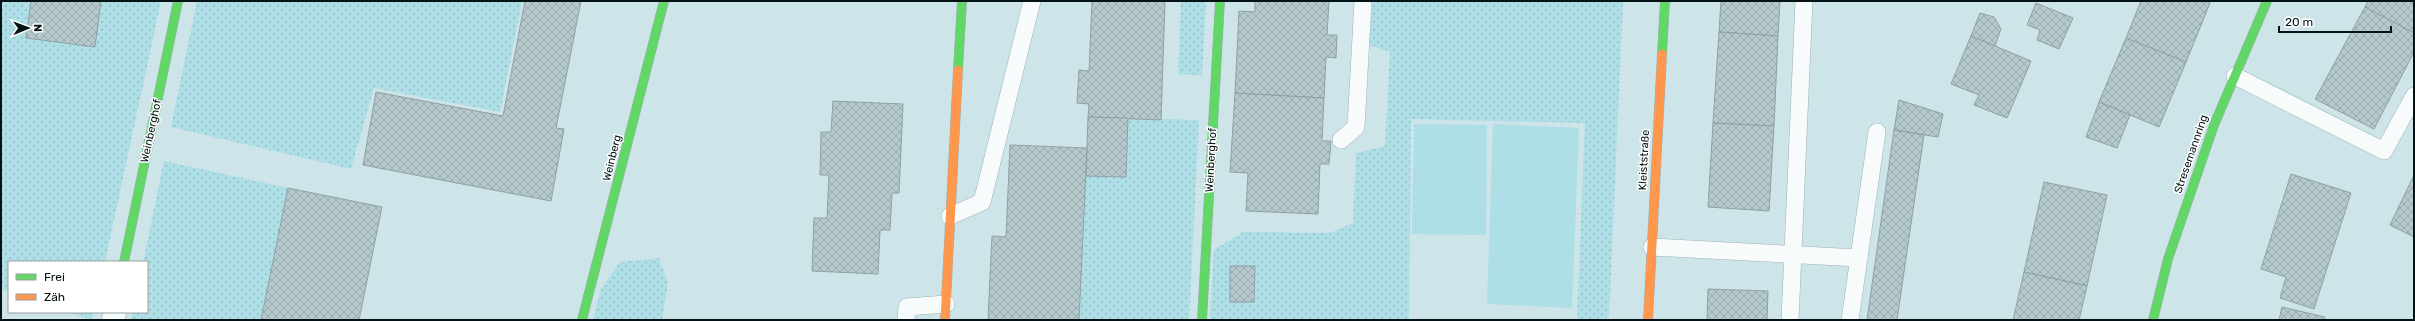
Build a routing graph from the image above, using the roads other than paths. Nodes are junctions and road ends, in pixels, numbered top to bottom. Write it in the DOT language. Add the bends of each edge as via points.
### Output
graph roads {
  1 [pos="178,1"];
  2 [pos="664,1"];
  3 [pos="962,1"];
  4 [pos="1032,1"];
  5 [pos="1220,1"];
  6 [pos="1363,1"];
  7 [pos="1665,1"];
  8 [pos="1804,1"];
  9 [pos="2267,1"];
  10 [pos="2235,76"];
  11 [pos="2414,96"];
  12 [pos="1877,132"];
  13 [pos="1341,140"];
  14 [pos="950,216"];
  15 [pos="1652,247"];
  16 [pos="1793,254"];
  17 [pos="1859,258"];
  18 [pos="124,261"];
  19 [pos="945,312"];
  20 [pos="582,320"];
  21 [pos="906,320"];
  22 [pos="1202,320"];
  23 [pos="1648,320"];
  24 [pos="1790,320"];
  25 [pos="1850,320"];
  26 [pos="2153,320"];
  1 -- 18 [label="street, Weinberghof"];
  2 -- 20 [label="street, Weinberg"];
  3 -- 14 [label="street"];
  4 -- 14 [label="lane" via="982,202"];
  5 -- 22 [label="street, Weinberghof"];
  6 -- 13 [label="lane" via="1356,127"];
  7 -- 15 [label="street, Kleiststraße"];
  8 -- 16 [label="lane"];
  9 -- 10 [label="street, Stresemannring"];
  10 -- 11 [label="lane" via="2384,151"];
  10 -- 26 [label="street, Stresemannring" via="2214,125 2168,259"];
  12 -- 17 [label="lane"];
  14 -- 19 [label="street"];
  15 -- 16 [label="lane"];
  15 -- 23 [label="street, Kleiststraße"];
  16 -- 17 [label="lane"];
  16 -- 24 [label="lane"];
  17 -- 25 [label="lane"];
  19 -- 21 [label="lane" via="907,307"];
}
